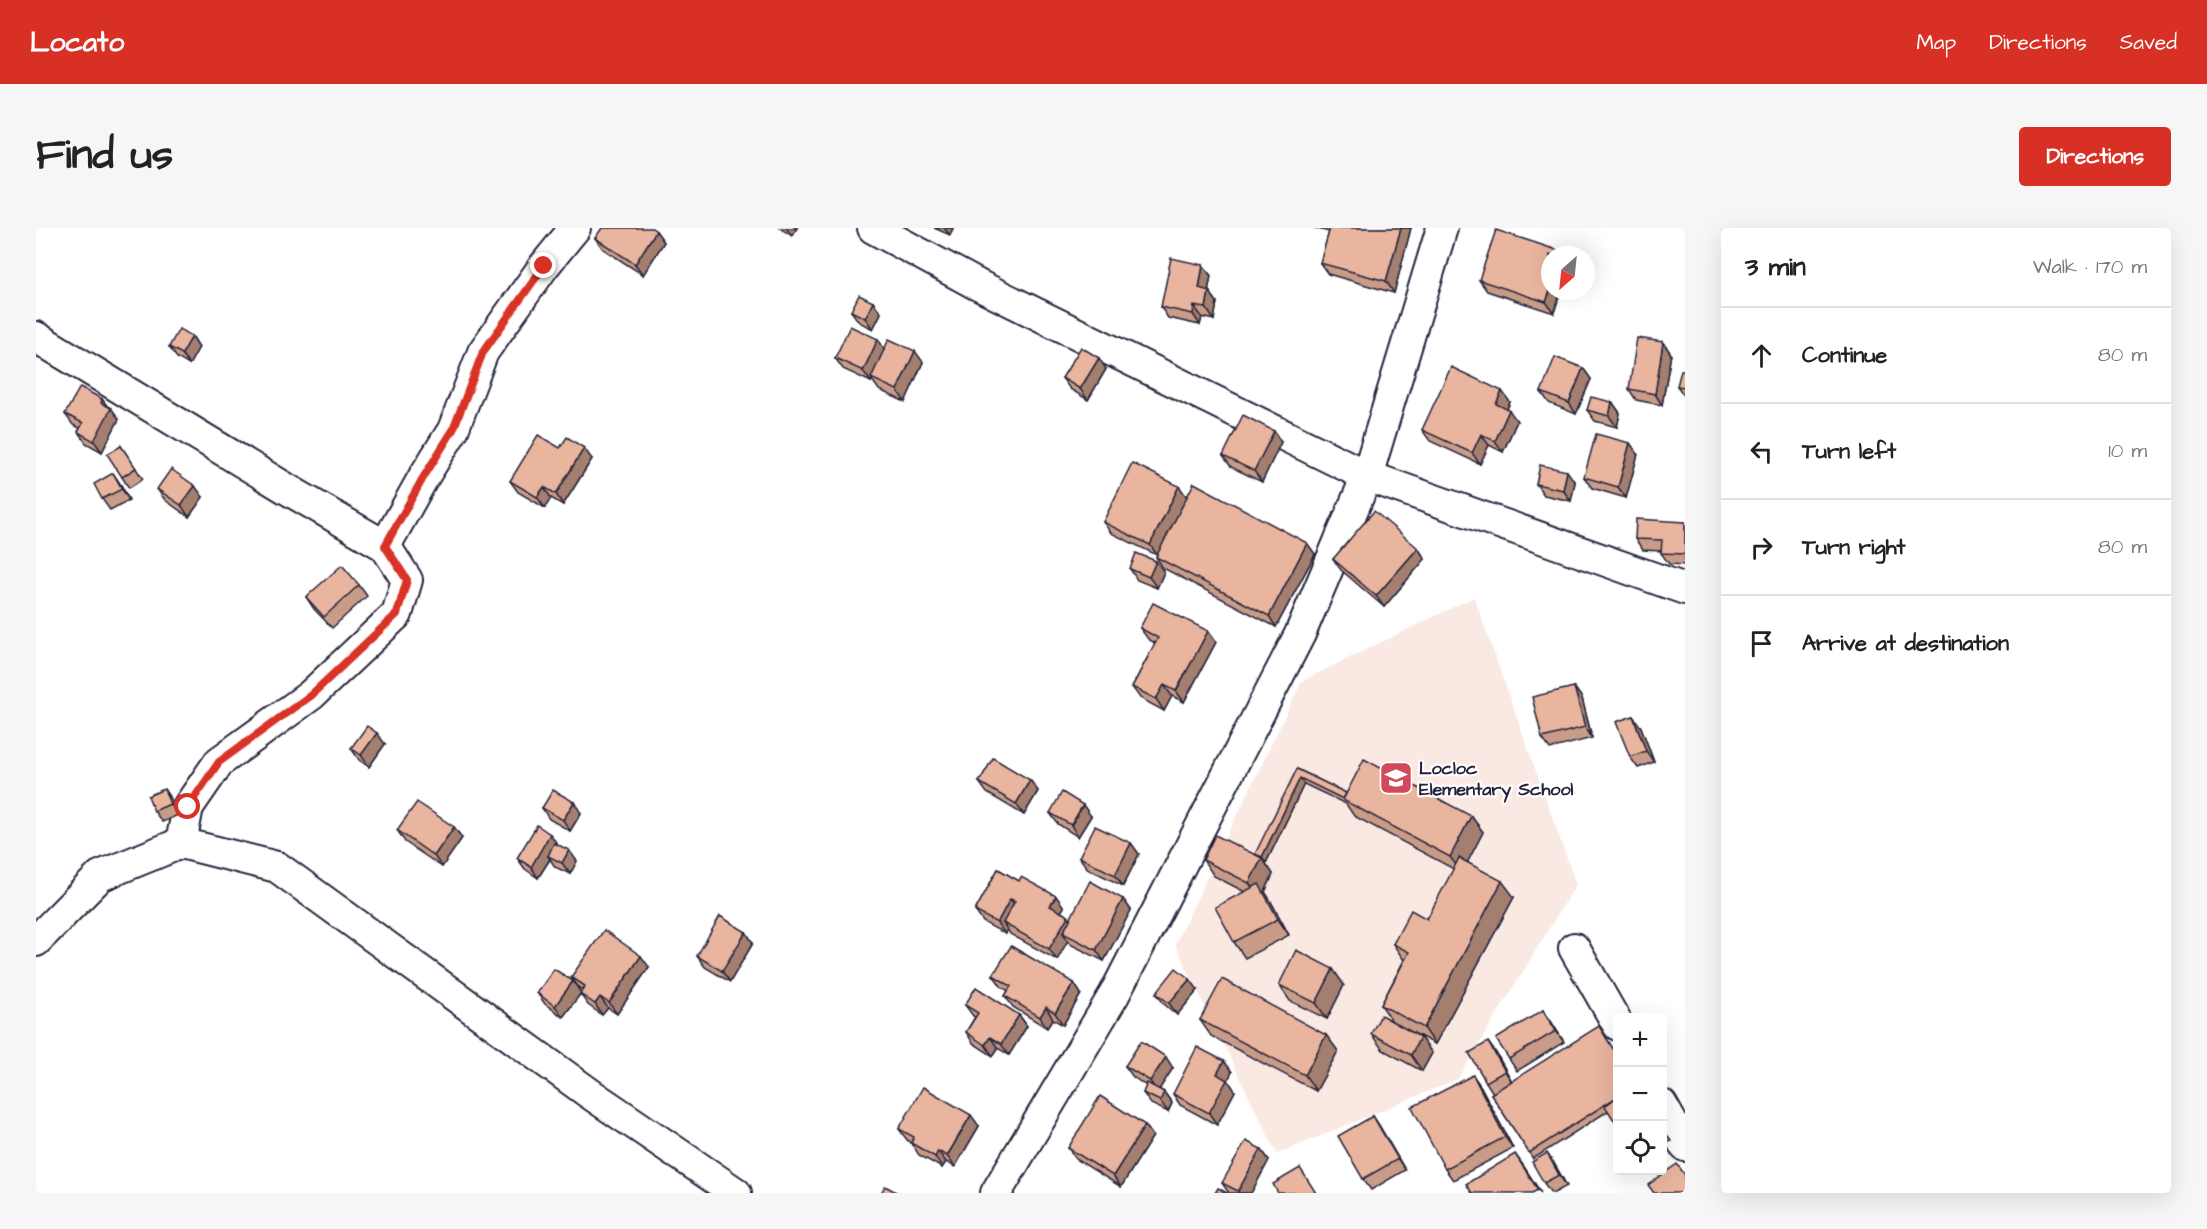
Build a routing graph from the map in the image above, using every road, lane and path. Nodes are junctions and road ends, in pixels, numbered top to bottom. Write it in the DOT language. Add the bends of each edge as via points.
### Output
graph roads {
  1 [pos="575,228"];
  2 [pos="873,228"];
  3 [pos="1442,228"];
  4 [pos="36,337"];
  5 [pos="1367,476"];
  6 [pos="385,546"];
  7 [pos="1685,589"];
  8 [pos="181,843"];
  9 [pos="36,941"];
  10 [pos="1574,948"];
  11 [pos="1613,1018"];
  12 [pos="1667,1115"];
  13 [pos="1685,1146"];
  14 [pos="736,1193"];
  15 [pos="996,1193"];
  1 -- 6 [label="street" via="483,352 453,430"];
  2 -- 5 [label="street" via="978,285"];
  3 -- 5 [label="street"];
  4 -- 6 [label="street"];
  5 -- 7 [label="street"];
  5 -- 15 [label="street" via="1300,634 1114,994"];
  6 -- 8 [label="street" via="407,580 397,614 311,695 219,762 188,807"];
  8 -- 9 [label="street" via="100,876"];
  8 -- 14 [label="street" via="277,867 589,1093"];
  10 -- 11 [label="street"];
  12 -- 13 [label="street"];
}
